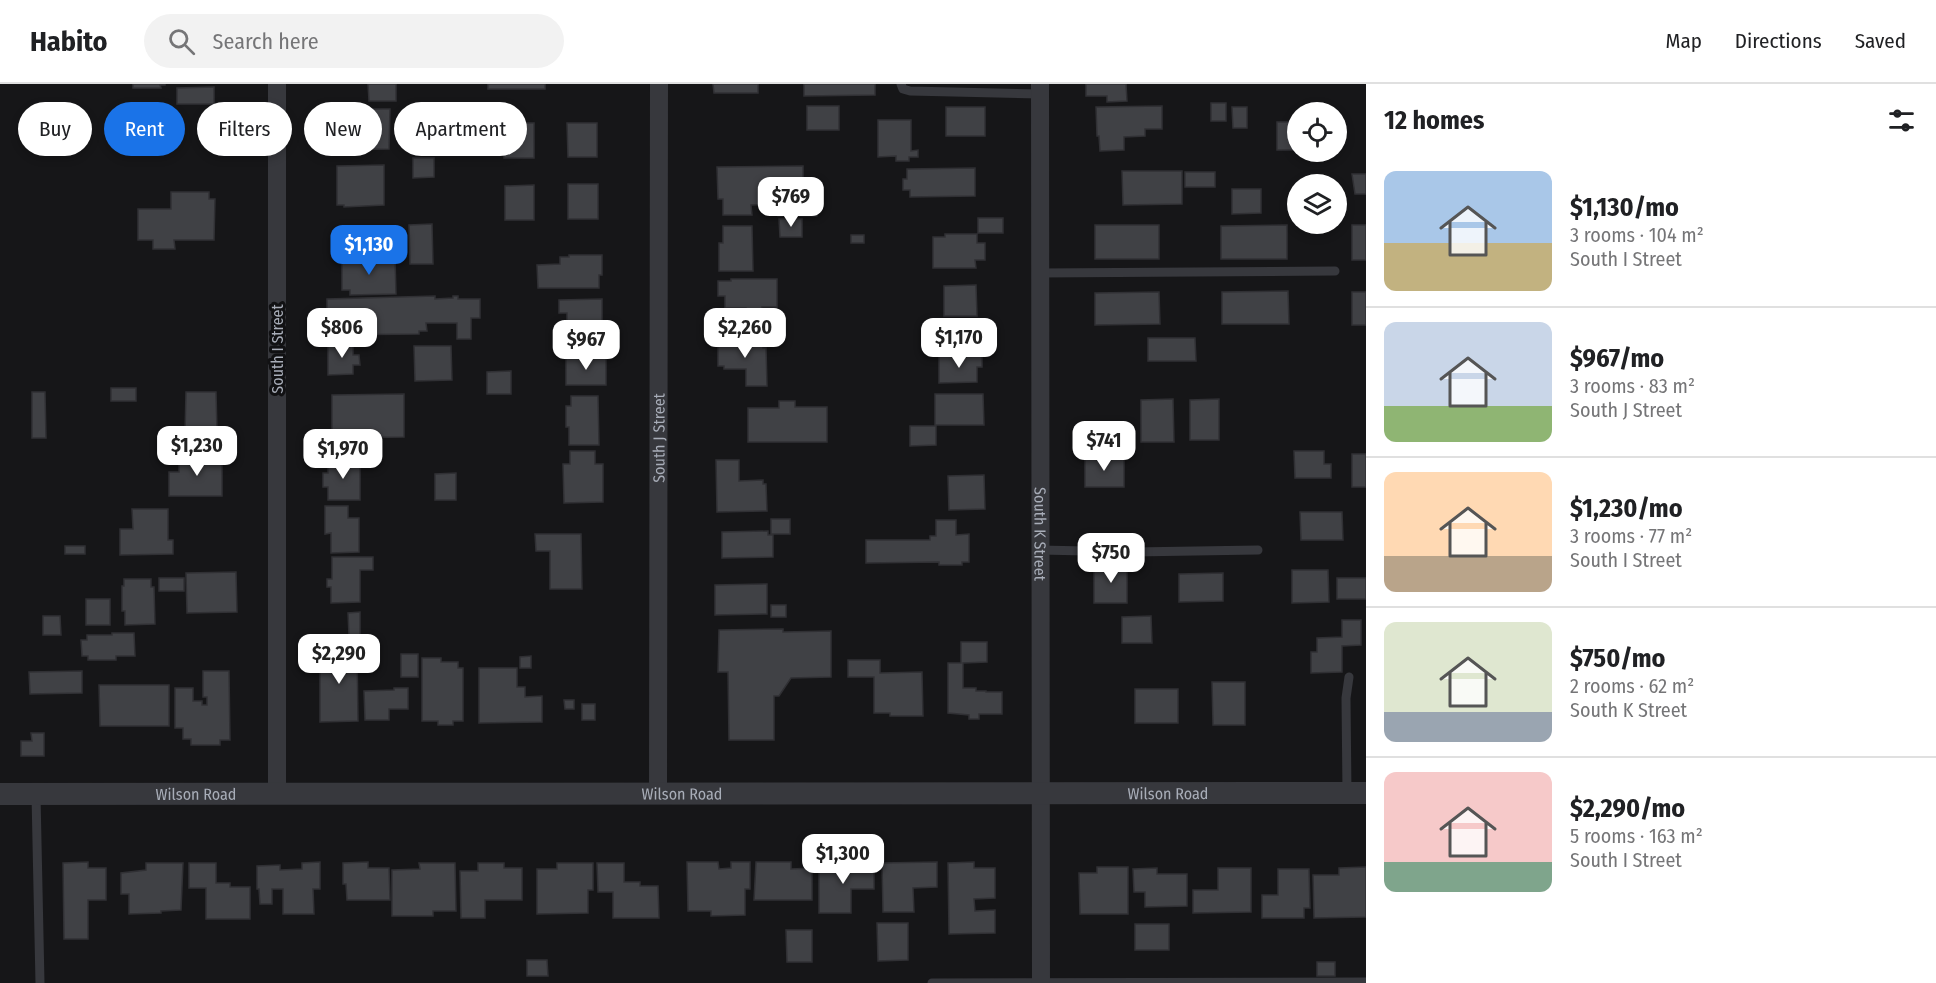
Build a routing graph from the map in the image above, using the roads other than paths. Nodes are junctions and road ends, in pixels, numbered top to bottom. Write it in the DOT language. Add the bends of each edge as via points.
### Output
graph roads {
  1 [pos="277,84"];
  2 [pos="659,84"];
  3 [pos="901,84"];
  4 [pos="1040,89"];
  5 [pos="1335,271"];
  6 [pos="1040,273"];
  7 [pos="1040,550"];
  8 [pos="1258,550"];
  9 [pos="1349,676"];
  10 [pos="1357,793"];
  11 [pos="0,794"];
  12 [pos="277,794"];
  13 [pos="658,794"];
  14 [pos="1041,794"];
  15 [pos="36,795"];
  16 [pos="1366,982"];
  17 [pos="40,983"];
  18 [pos="932,983"];
  19 [pos="1041,983"];
  1 -- 12 [label="street, South I Street"];
  2 -- 13 [label="street, South J Street"];
  3 -- 4 [label="lane" via="910,92"];
  4 -- 6 [label="street, South K Street"];
  5 -- 6 [label="lane"];
  6 -- 7 [label="street, South K Street"];
  7 -- 8 [label="lane"];
  7 -- 14 [label="street, South K Street"];
  9 -- 10 [label="lane" via="1346,698"];
  10 -- 14 [label="street, Wilson Road"];
  11 -- 15 [label="street, Wilson Road"];
  12 -- 13 [label="street, Wilson Road"];
  12 -- 15 [label="street, Wilson Road"];
  13 -- 14 [label="street, Wilson Road"];
  14 -- 19 [label="street, South K Street"];
  15 -- 17 [label="lane"];
  16 -- 19 [label="lane"];
  18 -- 19 [label="lane"];
}
